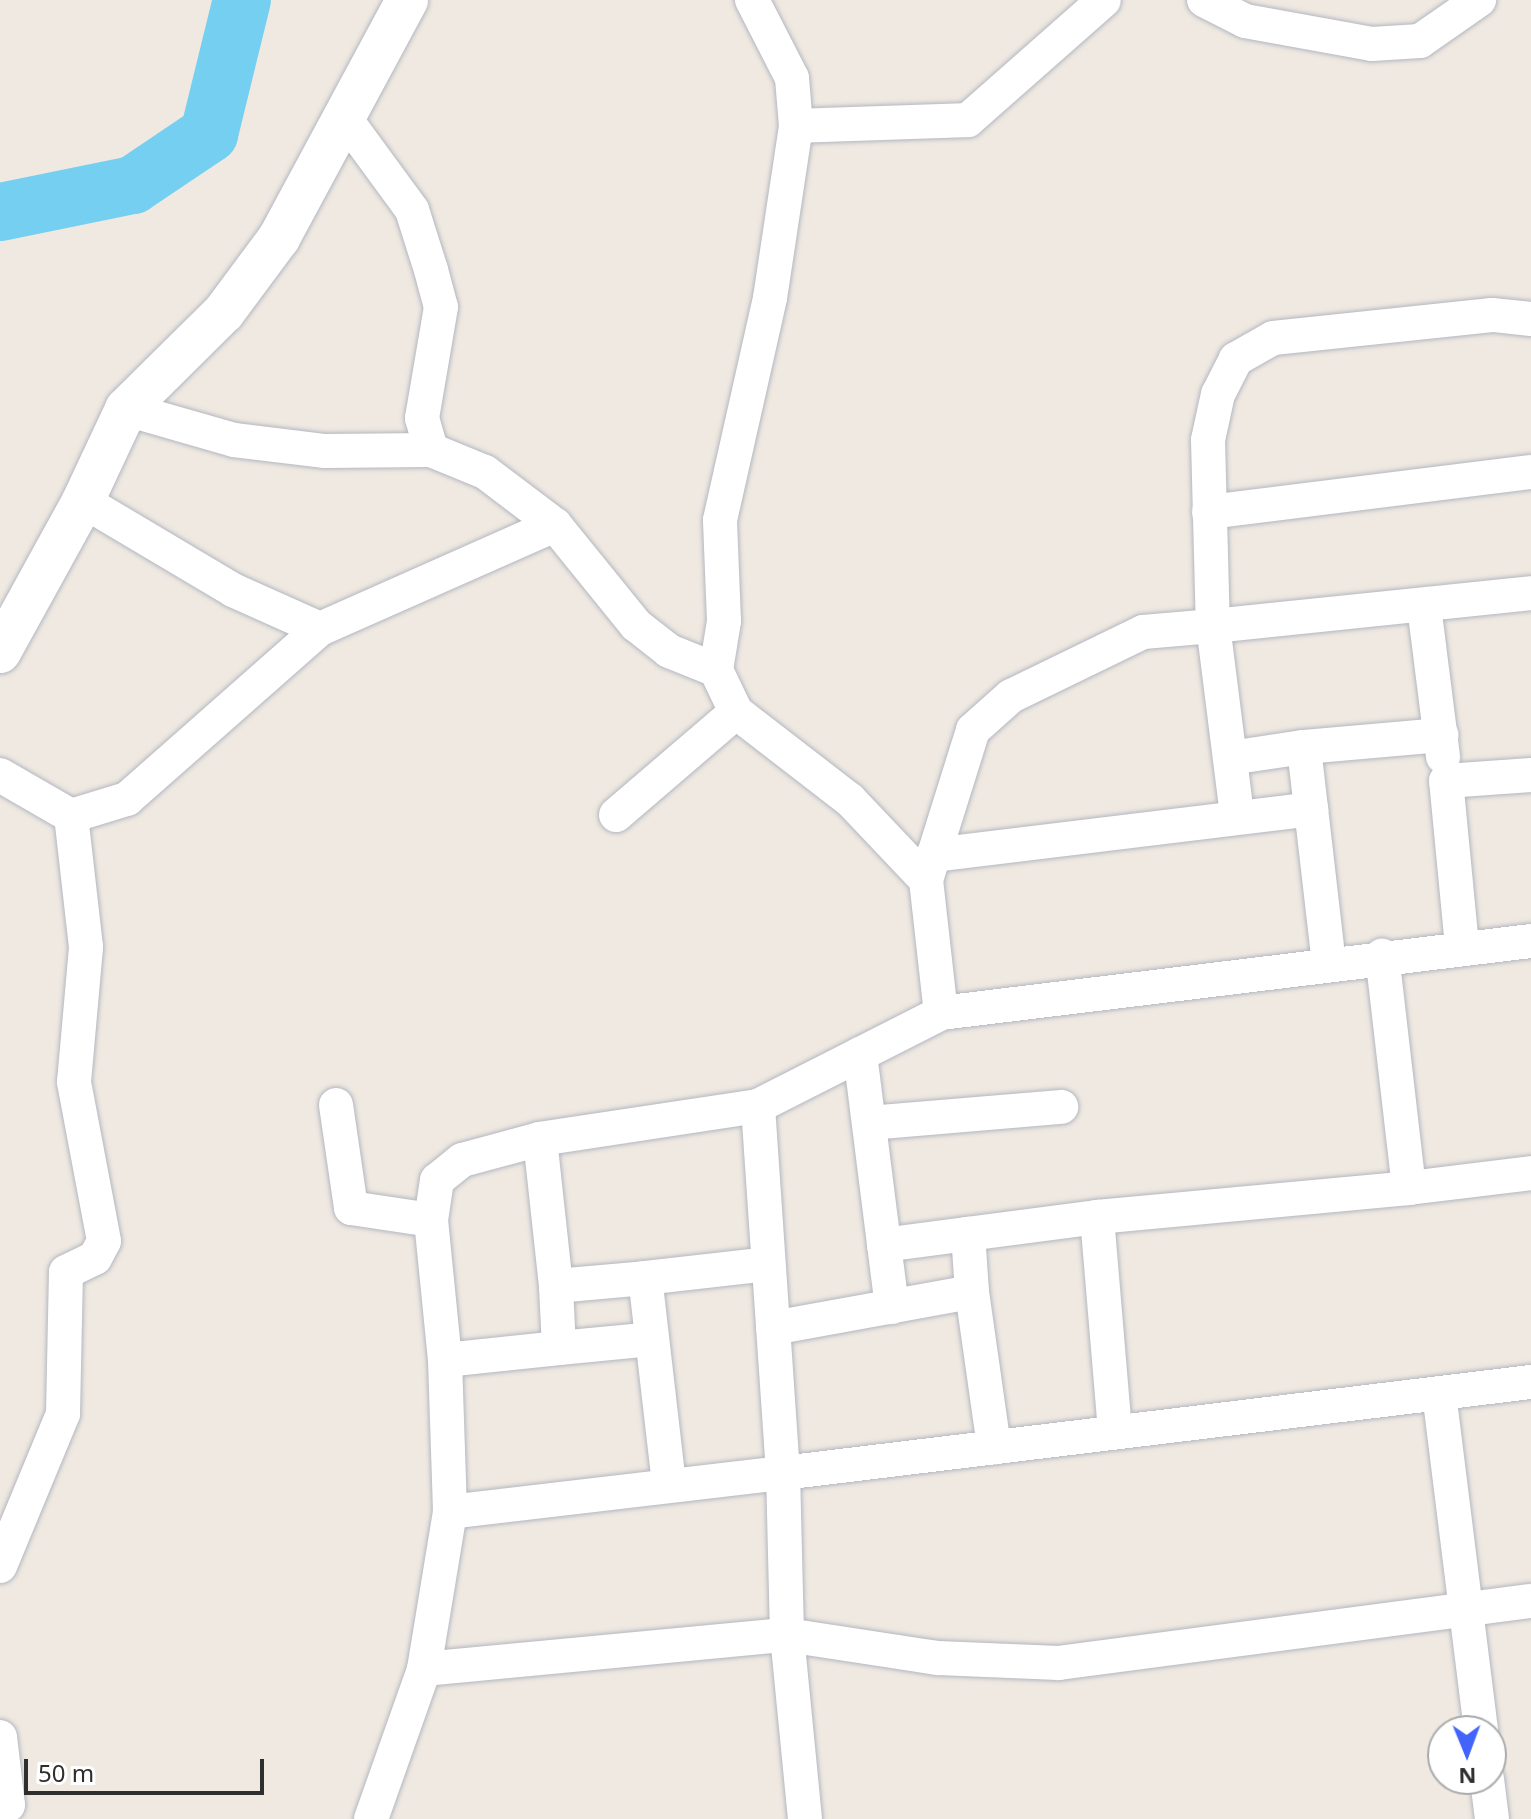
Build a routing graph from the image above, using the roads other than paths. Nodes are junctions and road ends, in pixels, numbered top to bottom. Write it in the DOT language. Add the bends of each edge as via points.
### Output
graph roads {
  1 [pos="407,0"];
  2 [pos="752,0"];
  3 [pos="1104,0"];
  4 [pos="1204,0"];
  5 [pos="1479,0"];
  6 [pos="344,117"];
  7 [pos="796,126"];
  8 [pos="1531,319"];
  9 [pos="126,409"];
  10 [pos="431,450"];
  11 [pos="1531,472"];
  12 [pos="83,501"];
  13 [pos="1209,512"];
  14 [pos="555,525"];
  15 [pos="1531,593"];
  16 [pos="1424,606"];
  17 [pos="1213,626"];
  18 [pos="320,629"];
  19 [pos="0,652"];
  20 [pos="716,670"];
  21 [pos="736,712"];
  22 [pos="1441,735"];
  23 [pos="1304,747"];
  24 [pos="1230,758"];
  25 [pos="0,775"];
  26 [pos="1531,775"];
  27 [pos="1446,781"];
  28 [pos="1311,809"];
  29 [pos="616,815"];
  30 [pos="1237,815"];
  31 [pos="71,816"];
  32 [pos="929,868"];
  33 [pos="1531,941"];
  34 [pos="1462,946"];
  35 [pos="1382,956"];
  36 [pos="1329,964"];
  37 [pos="941,1013"];
  38 [pos="860,1054"];
  39 [pos="336,1105"];
  40 [pos="758,1106"];
  41 [pos="1061,1107"];
  42 [pos="869,1123"];
  43 [pos="540,1139"];
  44 [pos="1531,1173"];
  45 [pos="1409,1188"];
  46 [pos="1097,1217"];
  47 [pos="431,1220"];
  48 [pos="968,1234"];
  49 [pos="884,1245"];
  50 [pos="768,1264"];
  51 [pos="645,1278"];
  52 [pos="556,1286"];
  53 [pos="972,1292"];
  54 [pos="892,1307"];
  55 [pos="773,1328"];
  56 [pos="652,1339"];
  57 [pos="559,1348"];
  58 [pos="445,1360"];
  59 [pos="1531,1382"];
  60 [pos="1439,1393"];
  61 [pos="1115,1432"];
  62 [pos="994,1447"];
  63 [pos="783,1473"];
  64 [pos="669,1484"];
  65 [pos="450,1512"];
  66 [pos="0,1566"];
  67 [pos="1531,1601"];
  68 [pos="1466,1610"];
  69 [pos="787,1635"];
  70 [pos="424,1669"];
  71 [pos="1479,1715"];
  72 [pos="0,1737"];
  73 [pos="1489,1795"];
  74 [pos="7,1810"];
  75 [pos="371,1819"];
  76 [pos="805,1819"];
  77 [pos="1492,1819"];
  1 -- 6 [label="street"];
  2 -- 7 [label="street" via="792,78"];
  3 -- 7 [label="street" via="968,120"];
  4 -- 5 [label="street" via="1245,21 1372,44 1420,41"];
  6 -- 9 [label="street" via="279,238 233,299"];
  6 -- 10 [label="street" via="412,210 441,307 422,418"];
  7 -- 20 [label="street" via="770,298 720,520 724,621"];
  8 -- 13 [label="street" via="1492,315 1273,338 1236,359 1218,394 1208,440"];
  9 -- 10 [label="street" via="234,440 325,451"];
  9 -- 12 [label="street"];
  10 -- 14 [label="street" via="485,472"];
  11 -- 13 [label="street"];
  12 -- 18 [label="street" via="233,590"];
  12 -- 19 [label="street"];
  13 -- 17 [label="street"];
  14 -- 18 [label="street"];
  14 -- 20 [label="street" via="636,625 669,651"];
  15 -- 16 [label="street"];
  16 -- 17 [label="street"];
  16 -- 22 [label="street"];
  17 -- 24 [label="street"];
  17 -- 32 [label="street" via="1143,632 1011,696 973,730"];
  18 -- 31 [label="street" via="127,799"];
  20 -- 21 [label="street"];
  21 -- 29 [label="street"];
  21 -- 32 [label="street"];
  22 -- 23 [label="street"];
  22 -- 27 [label="street"];
  23 -- 24 [label="street"];
  23 -- 28 [label="street"];
  24 -- 30 [label="street"];
  25 -- 31 [label="street"];
  26 -- 27 [label="street"];
  27 -- 34 [label="street"];
  28 -- 30 [label="street"];
  28 -- 36 [label="street"];
  30 -- 32 [label="street"];
  31 -- 66 [label="street" via="86,947 74,1082 104,1241 95,1258 66,1272 63,1414"];
  32 -- 37 [label="street"];
  33 -- 34 [label="street"];
  34 -- 35 [label="street"];
  35 -- 36 [label="street"];
  35 -- 45 [label="street"];
  36 -- 37 [label="street"];
  37 -- 38 [label="street"];
  38 -- 40 [label="street"];
  38 -- 42 [label="street"];
  39 -- 47 [label="street" via="351,1208"];
  40 -- 43 [label="street"];
  40 -- 50 [label="street"];
  41 -- 42 [label="street"];
  42 -- 49 [label="street"];
  43 -- 47 [label="street" via="462,1160 437,1180"];
  43 -- 52 [label="street"];
  44 -- 45 [label="street"];
  45 -- 46 [label="street"];
  46 -- 48 [label="street"];
  46 -- 61 [label="street"];
  47 -- 58 [label="street"];
  48 -- 49 [label="street"];
  48 -- 53 [label="street"];
  49 -- 54 [label="street"];
  50 -- 51 [label="street"];
  50 -- 55 [label="street"];
  51 -- 52 [label="street"];
  51 -- 56 [label="street"];
  52 -- 57 [label="street"];
  53 -- 54 [label="street"];
  53 -- 62 [label="street"];
  54 -- 55 [label="street"];
  55 -- 63 [label="street"];
  56 -- 57 [label="street"];
  56 -- 64 [label="street"];
  57 -- 58 [label="street"];
  58 -- 65 [label="street"];
  59 -- 60 [label="street"];
  60 -- 61 [label="street"];
  60 -- 68 [label="street"];
  61 -- 62 [label="street"];
  62 -- 63 [label="street"];
  63 -- 64 [label="street"];
  63 -- 69 [label="street"];
  64 -- 65 [label="street"];
  65 -- 70 [label="street"];
  67 -- 68 [label="street"];
  68 -- 69 [label="street" via="1059,1663 938,1658"];
  68 -- 71 [label="street"];
  69 -- 70 [label="street"];
  69 -- 76 [label="street"];
  70 -- 75 [label="street"];
  72 -- 74 [label="street"];
  73 -- 77 [label="street"];
}
